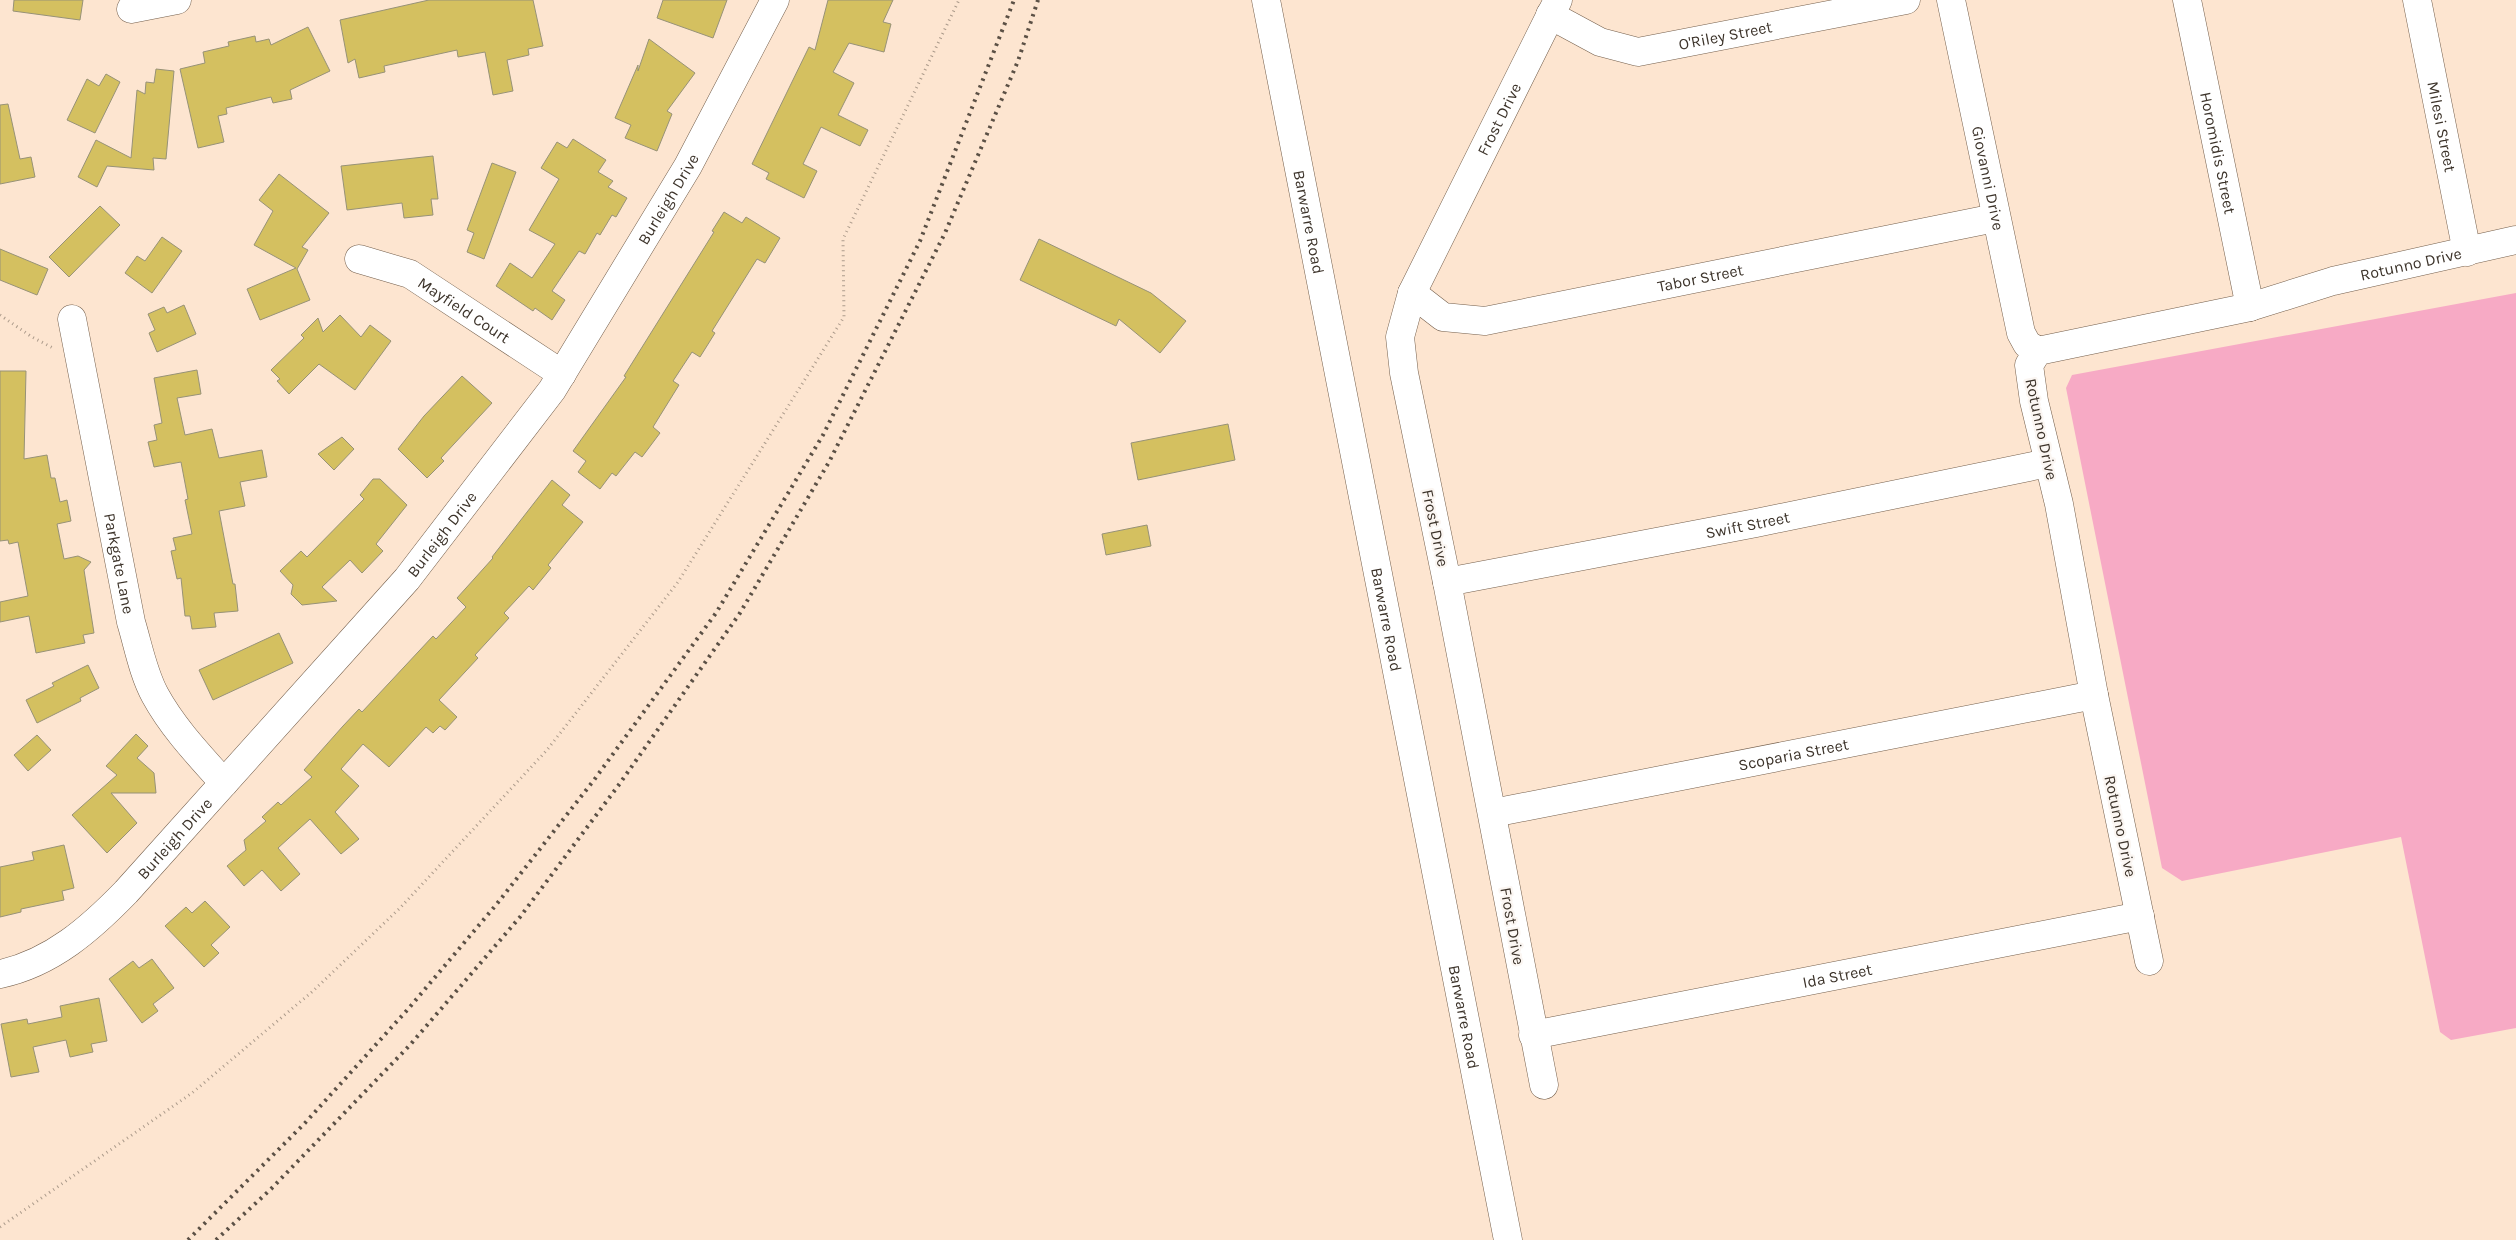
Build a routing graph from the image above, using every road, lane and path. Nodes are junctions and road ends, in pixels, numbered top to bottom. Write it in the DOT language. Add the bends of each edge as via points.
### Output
graph roads {
  1 [pos="177,0"];
  2 [pos="774,0"];
  3 [pos="959,0"];
  4 [pos="1266,0"];
  5 [pos="1906,0"];
  6 [pos="1951,0"];
  7 [pos="2187,0"];
  8 [pos="2417,0"];
  9 [pos="1554,8"];
  10 [pos="131,9"];
  11 [pos="1995,218"];
  12 [pos="2516,240"];
  13 [pos="2467,252"];
  14 [pos="359,260"];
  15 [pos="1412,293"];
  16 [pos="2250,307"];
  17 [pos="0,315"];
  18 [pos="72,320"];
  19 [pos="2038,351"];
  20 [pos="80,362"];
  21 [pos="562,374"];
  22 [pos="2048,463"];
  23 [pos="1447,582"];
  24 [pos="2094,695"];
  25 [pos="224,783"];
  26 [pos="1493,813"];
  27 [pos="2140,916"];
  28 [pos="2149,961"];
  29 [pos="0,974"];
  30 [pos="1533,1035"];
  31 [pos="1544,1085"];
  32 [pos="0,1228"];
  33 [pos="1508,1240"];
  1 -- 10 [label="street"];
  2 -- 21 [label="street, Burleigh Drive" via="688,166"];
  3 -- 32 [label="path" via="843,239 844,317 678,582 547,750 400,908 312,991 192,1093"];
  4 -- 33 [label="street, Barwarre Road"];
  5 -- 9 [label="street, O'Riley Street" via="1638,52 1600,42"];
  6 -- 11 [label="street, Giovanni Drive"];
  7 -- 16 [label="street, Horomidis Street"];
  8 -- 13 [label="street, Milesi Street"];
  9 -- 15 [label="street, Frost Drive"];
  11 -- 15 [label="street, Tabor Street" via="1485,321 1443,317"];
  11 -- 19 [label="street, Giovanni Drive" via="2021,333 2027,344"];
  12 -- 13 [label="street, Rotunno Drive"];
  13 -- 16 [label="street, Rotunno Drive" via="2333,281"];
  14 -- 21 [label="street, Mayfield Court" via="410,274"];
  15 -- 23 [label="street, Frost Drive" via="1400,337 1402,355"];
  16 -- 19 [label="street, Rotunno Drive"];
  17 -- 20 [label="path" via="32,337"];
  18 -- 20 [label="street, Parkgate Lane"];
  19 -- 22 [label="street, Rotunno Drive" via="2029,365"];
  20 -- 25 [label="street, Parkgate Lane" via="131,622 143,664 154,694 177,729"];
  21 -- 25 [label="street, Burleigh Drive" via="407,579"];
  22 -- 23 [label="street, Swift Street"];
  22 -- 24 [label="street, Rotunno Drive"];
  23 -- 26 [label="street, Frost Drive"];
  24 -- 26 [label="street, Scoparia Street"];
  24 -- 27 [label="street, Rotunno Drive"];
  25 -- 29 [label="street, Burleigh Drive" via="92,926 66,946"];
  26 -- 30 [label="street, Frost Drive"];
  27 -- 28 [label="street, Rotunno Drive"];
  27 -- 30 [label="street, Ida Street"];
  30 -- 31 [label="street, Frost Drive"];
}
